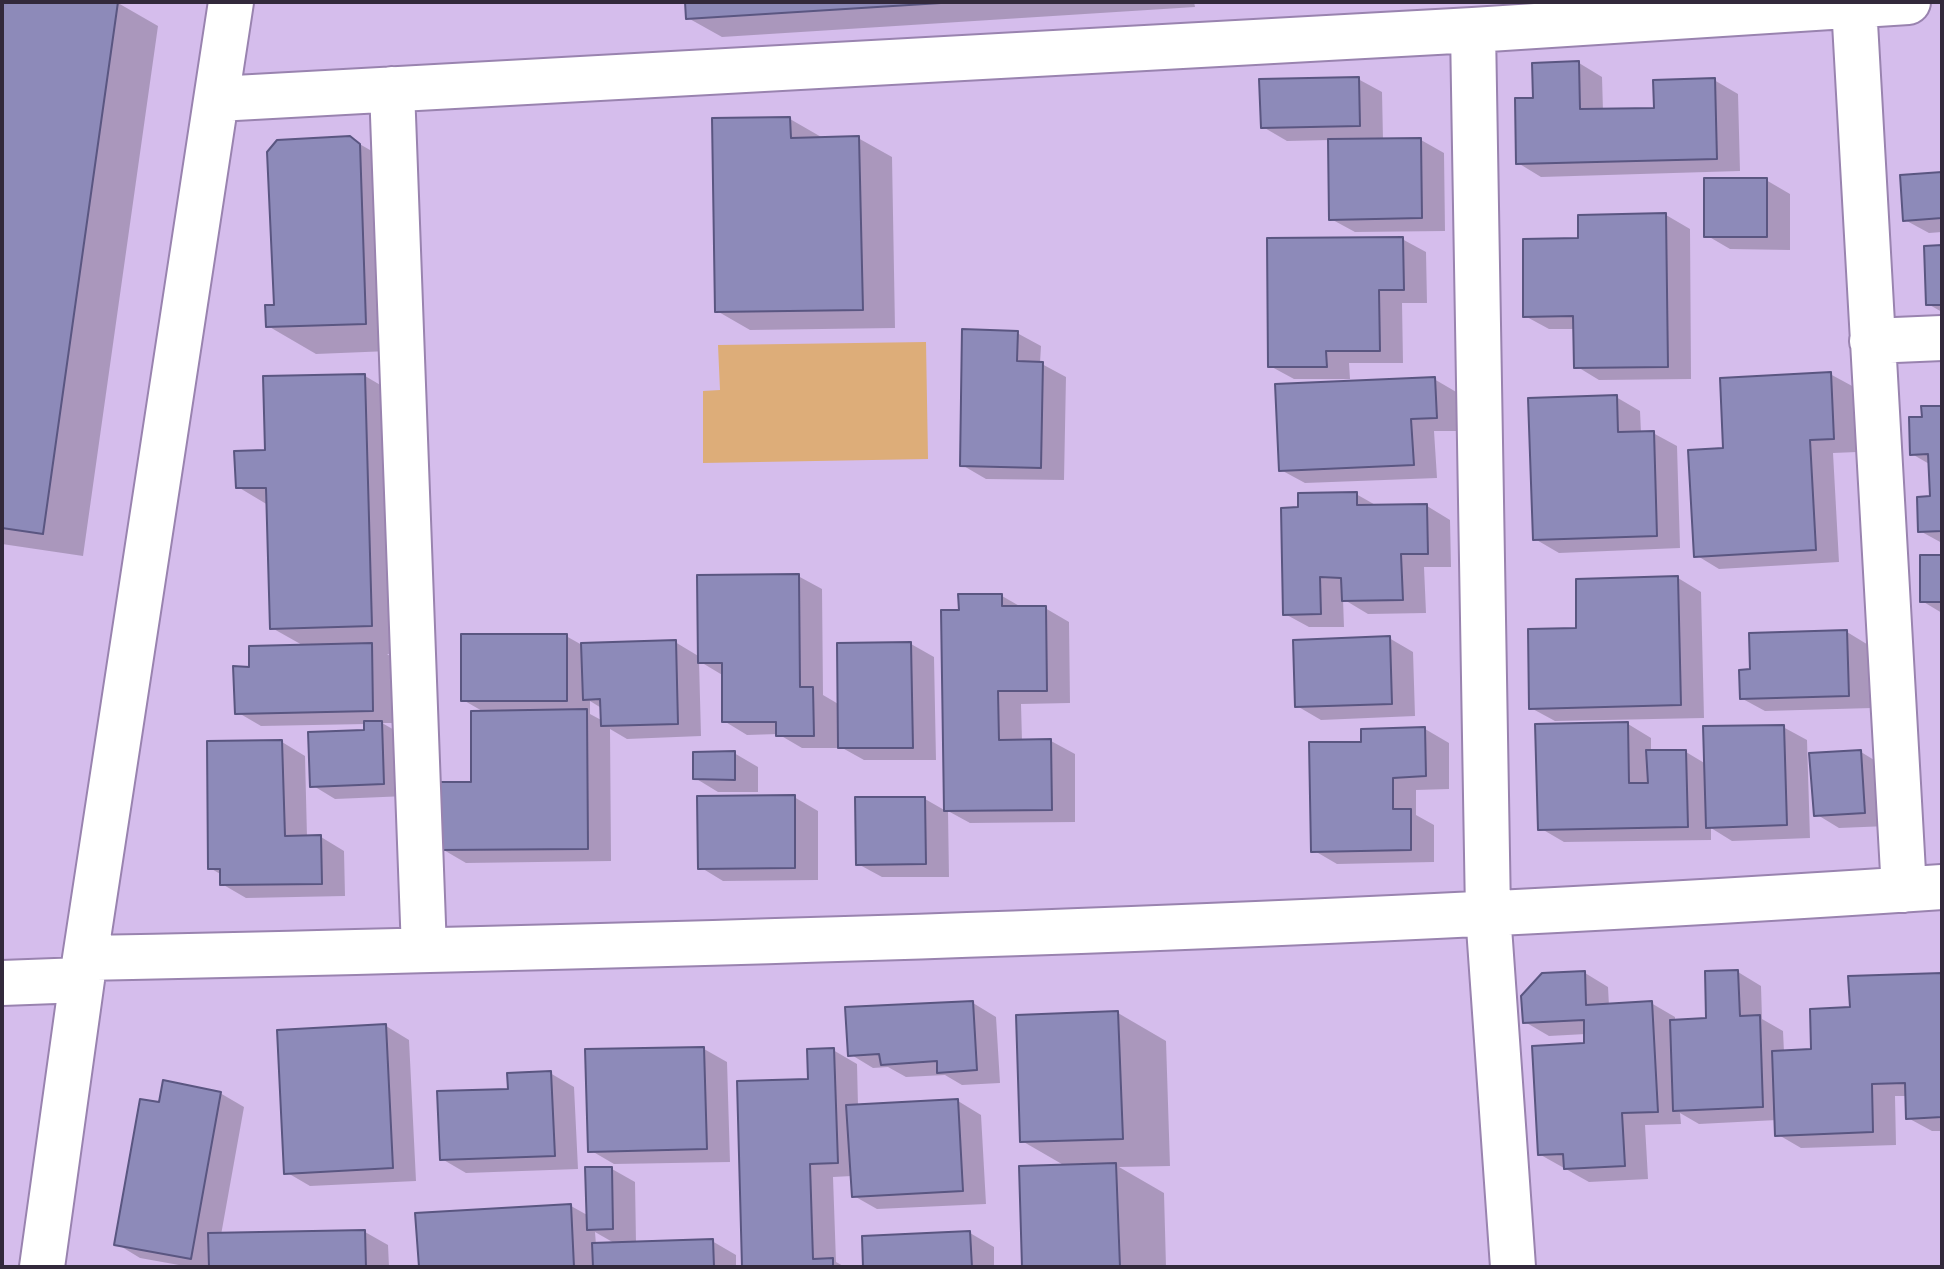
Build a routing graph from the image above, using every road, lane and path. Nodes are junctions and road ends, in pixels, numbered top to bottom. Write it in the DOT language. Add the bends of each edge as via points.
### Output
graph roads {
  1 [pos="231,2"];
  2 [pos="1908,2"];
  3 [pos="1854,5"];
  4 [pos="1473,30"];
  5 [pos="392,89"];
  6 [pos="217,99"];
  7 [pos="1942,338"];
  8 [pos="1872,341"];
  9 [pos="1923,888"];
  10 [pos="1488,913"];
  11 [pos="424,950"];
  12 [pos="84,969"];
  13 [pos="2,983"];
  14 [pos="42,1267"];
  15 [pos="1513,1267"];
  1 -- 6 [label="street"];
  2 -- 3 [label="street"];
  3 -- 4 [label="street"];
  3 -- 8 [label="street"];
  4 -- 5 [label="street"];
  4 -- 10 [label="street"];
  5 -- 6 [label="street"];
  5 -- 11 [label="street"];
  6 -- 12 [label="street"];
  7 -- 8 [label="street"];
  8 -- 9 [label="street"];
  9 -- 10 [label="street"];
  10 -- 11 [label="street"];
  10 -- 15 [label="street"];
  11 -- 12 [label="street"];
  12 -- 13 [label="street"];
  12 -- 14 [label="street"];
}
